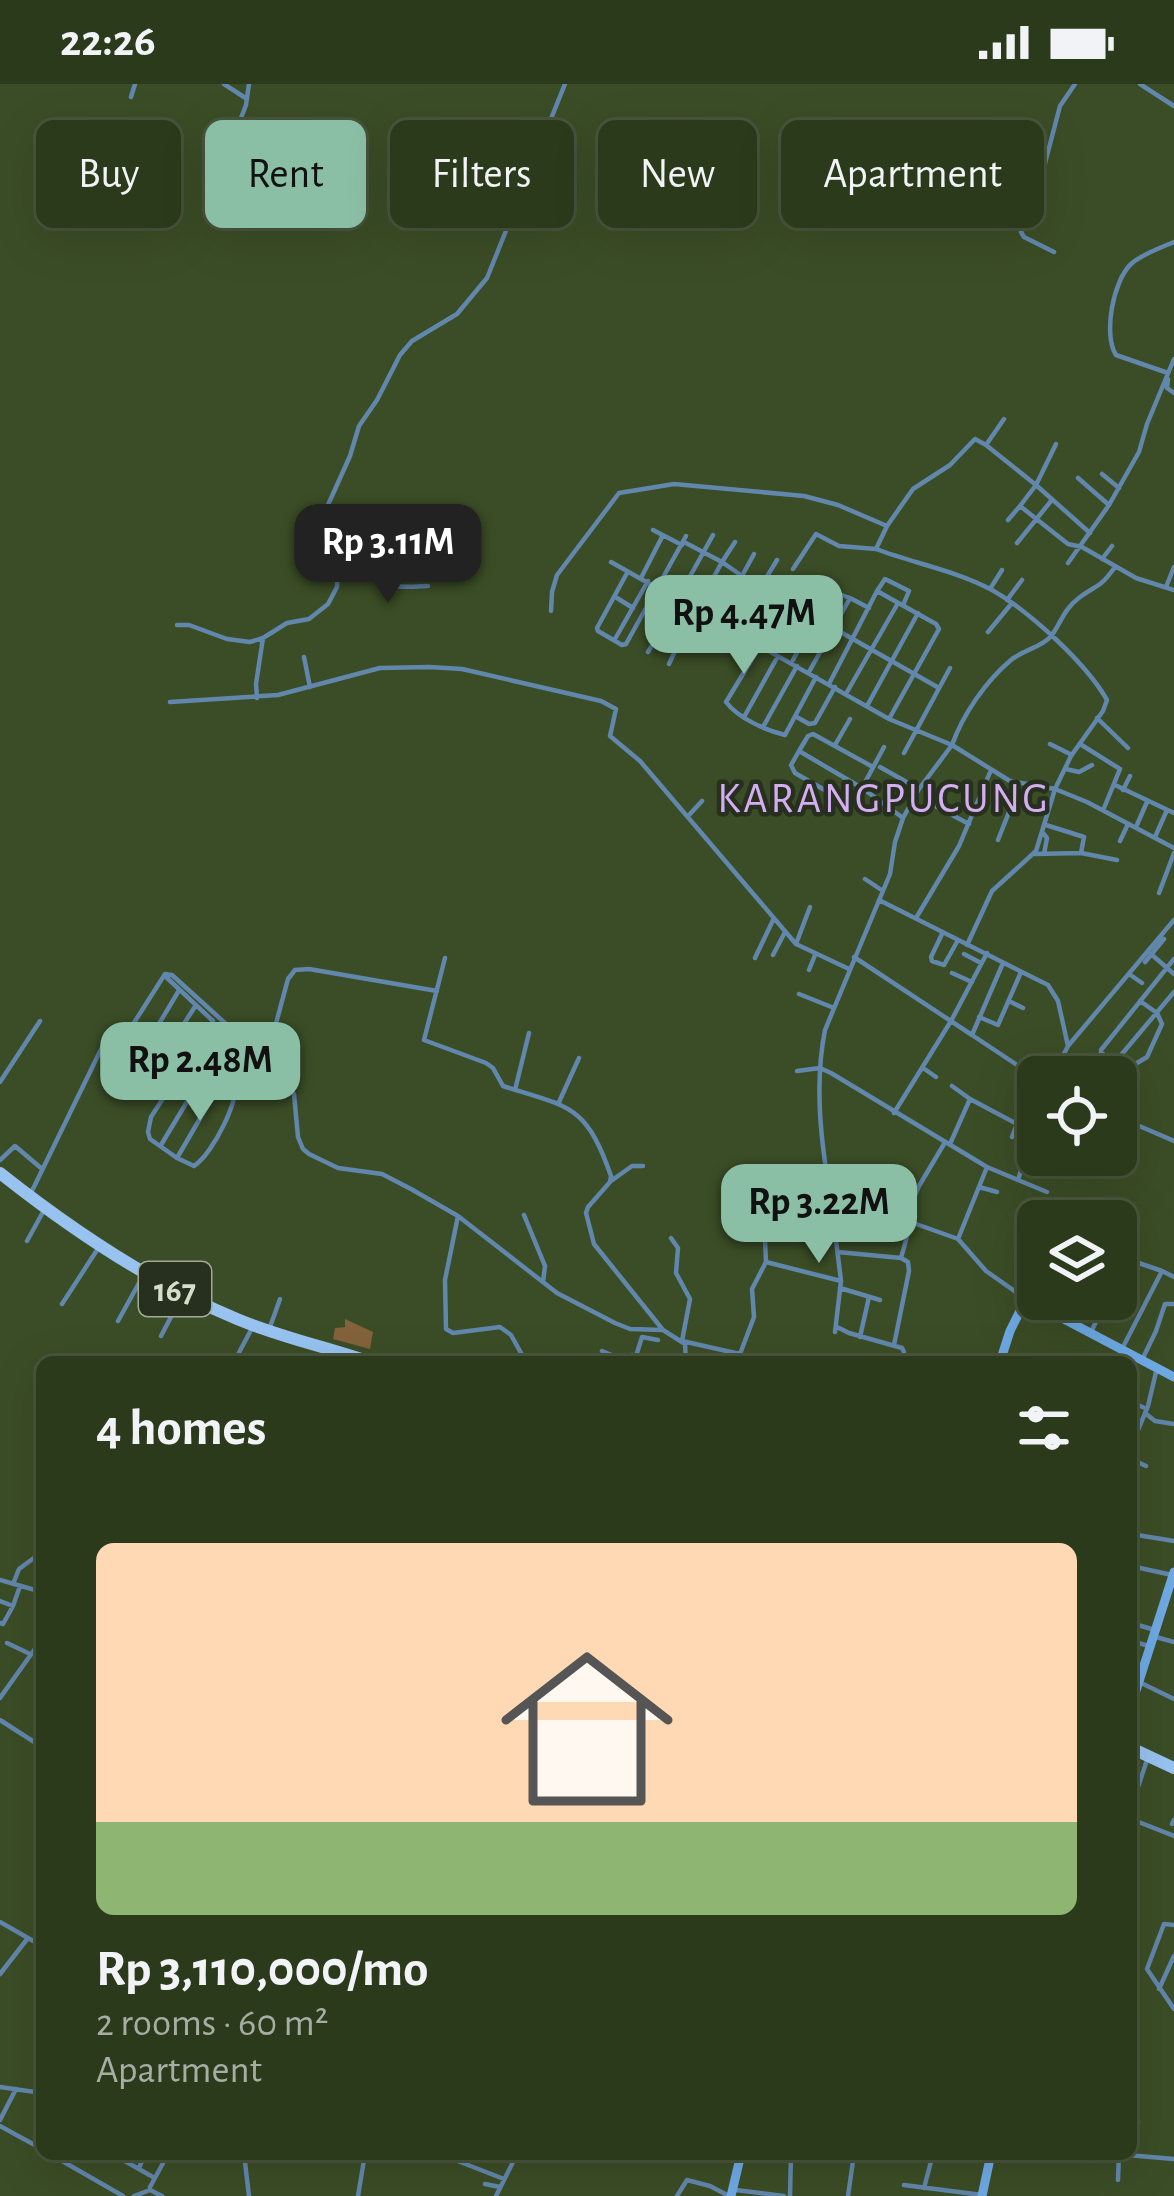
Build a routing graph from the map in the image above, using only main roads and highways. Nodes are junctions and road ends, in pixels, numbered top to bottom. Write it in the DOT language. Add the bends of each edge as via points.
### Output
graph roads {
  1 [pos="0,1173"];
  2 [pos="351,1356"];
  3 [pos="1137,1751"];
  4 [pos="1174,1768"];
  1 -- 2 [label="main road, 167" via="183,1293"];
  3 -- 4 [label="main road"];
}
